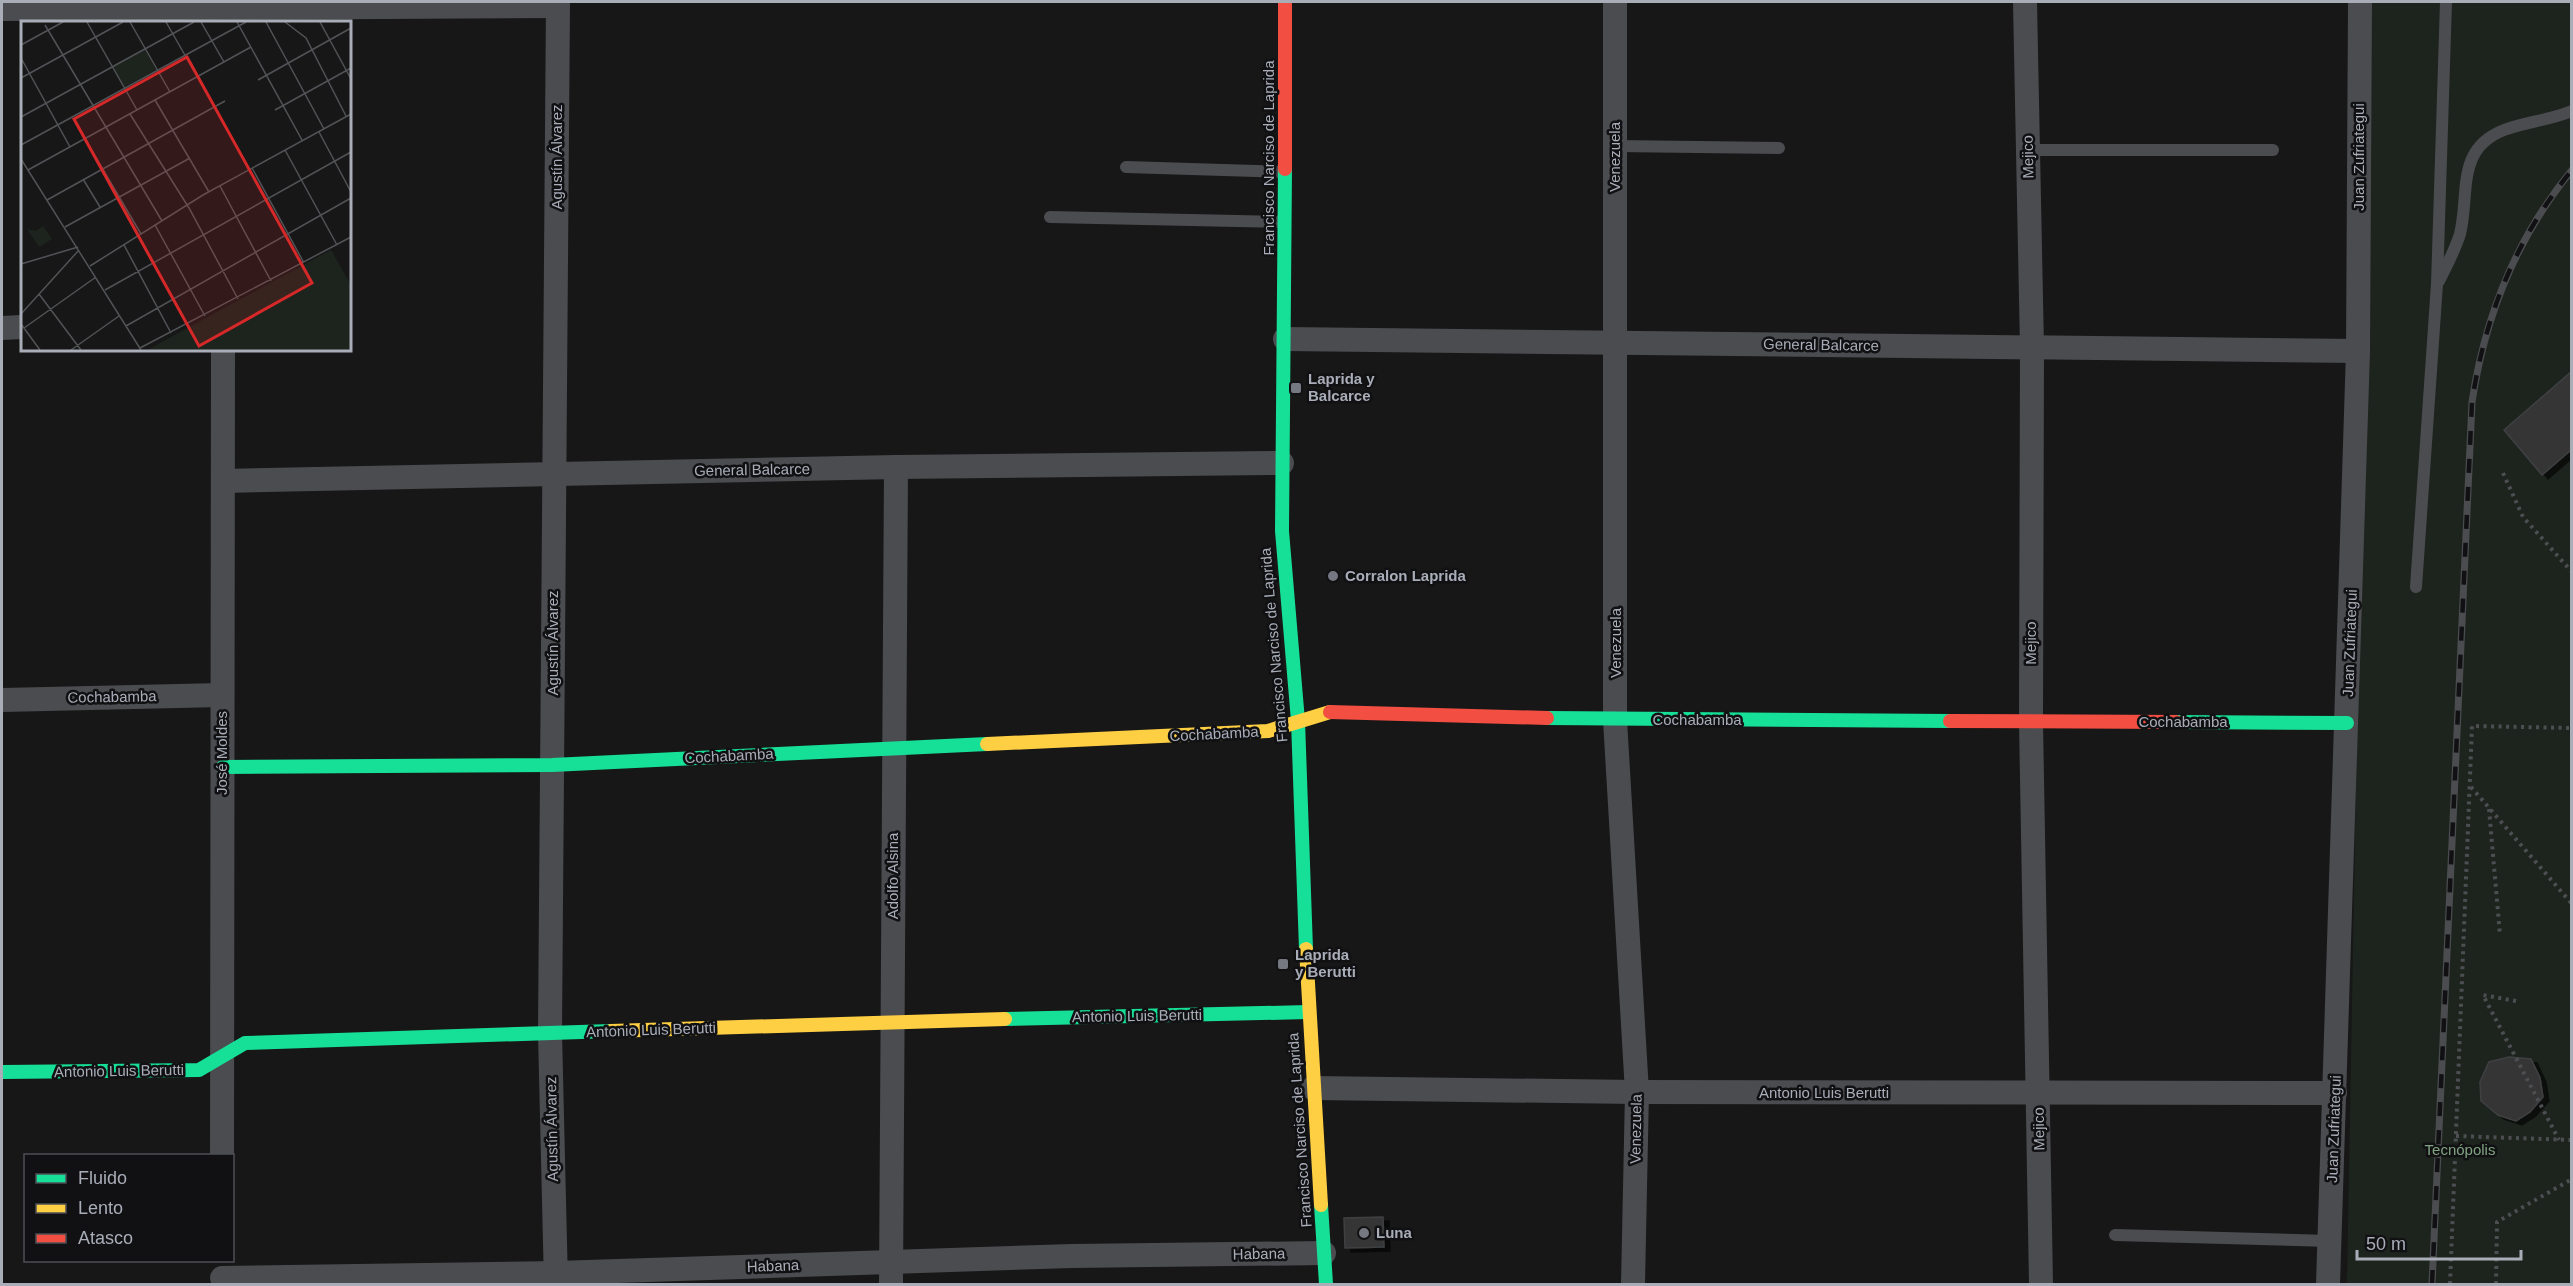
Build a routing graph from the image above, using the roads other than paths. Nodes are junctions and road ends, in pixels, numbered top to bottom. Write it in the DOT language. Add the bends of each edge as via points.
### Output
graph roads {
  1 [pos="1286,2"];
  2 [pos="1615,2"];
  3 [pos="2025,2"];
  4 [pos="2360,2"];
  5 [pos="2446,2"];
  6 [pos="558,4"];
  7 [pos="2,9"];
  8 [pos="223,11"];
  9 [pos="2571,111"];
  10 [pos="1615,146"];
  11 [pos="1779,148"];
  12 [pos="2028,150"];
  13 [pos="2273,150"];
  14 [pos="1126,167"];
  15 [pos="1286,172"];
  16 [pos="1050,217"];
  17 [pos="1285,222"];
  18 [pos="2437,284"];
  19 [pos="21,327"];
  20 [pos="2,328"];
  21 [pos="1285,339"];
  22 [pos="1616,343"];
  23 [pos="2032,348"];
  24 [pos="223,351"];
  25 [pos="2358,351"];
  26 [pos="1282,463"];
  27 [pos="896,466"];
  28 [pos="554,475"];
  29 [pos="223,481"];
  30 [pos="2416,587"];
  31 [pos="222,695"];
  32 [pos="2,700"];
  33 [pos="1616,720"];
  34 [pos="1298,721"];
  35 [pos="2031,722"];
  36 [pos="2348,723"];
  37 [pos="894,748"];
  38 [pos="552,765"];
  39 [pos="223,767"];
  40 [pos="1308,1012"];
  41 [pos="892,1022"];
  42 [pos="550,1033"];
  43 [pos="222,1057"];
  44 [pos="2,1072"];
  45 [pos="1313,1088"];
  46 [pos="1637,1092"];
  47 [pos="2335,1093"];
  48 [pos="2038,1094"];
  49 [pos="222,1154"];
  50 [pos="2115,1235"];
  51 [pos="2330,1241"];
  52 [pos="1324,1253"];
  53 [pos="891,1273"];
  54 [pos="222,1274"];
  55 [pos="556,1279"];
  56 [pos="1326,1284"];
  57 [pos="1633,1284"];
  58 [pos="2041,1284"];
  59 [pos="2328,1284"];
  1 -- 15 [label="street, Francisco Narciso de Laprida"];
  2 -- 10 [label="street, Venezuela"];
  3 -- 12 [label="street, Mejico"];
  4 -- 25 [label="street, Juan Zufriategui"];
  5 -- 18 [label="lane"];
  6 -- 8 [label="street"];
  6 -- 28 [label="street, Agustín Álvarez"];
  7 -- 8 [label="street"];
  9 -- 18 [label="lane" via="2504,130 2479,147 2468,164 2460,233"];
  10 -- 11 [label="lane"];
  10 -- 22 [label="street, Venezuela"];
  12 -- 13 [label="lane"];
  12 -- 23 [label="street, Mejico"];
  14 -- 15 [label="lane"];
  15 -- 17 [label="street, Francisco Narciso de Laprida"];
  16 -- 17 [label="lane"];
  17 -- 21 [label="street, Francisco Narciso de Laprida"];
  18 -- 30 [label="lane"];
  19 -- 20 [label="street"];
  21 -- 22 [label="street, General Balcarce"];
  21 -- 26 [label="street, Francisco Narciso de Laprida"];
  22 -- 23 [label="street, General Balcarce"];
  22 -- 33 [label="street, Venezuela"];
  23 -- 25 [label="street, General Balcarce"];
  23 -- 35 [label="street, Mejico"];
  24 -- 29 [label="street, José Moldes"];
  25 -- 36 [label="street, Juan Zufriategui"];
  26 -- 27 [label="street, General Balcarce"];
  26 -- 34 [label="street, Francisco Narciso de Laprida" via="1282,531"];
  27 -- 28 [label="street, General Balcarce"];
  27 -- 37 [label="street, Adolfo Alsina"];
  28 -- 29 [label="street, General Balcarce"];
  28 -- 38 [label="street, Agustín Álvarez"];
  29 -- 31 [label="street, José Moldes"];
  31 -- 32 [label="street, Cochabamba"];
  31 -- 39 [label="street, José Moldes"];
  33 -- 34 [label="street, Cochabamba" via="1326,712"];
  33 -- 35 [label="street, Cochabamba"];
  33 -- 46 [label="street, Venezuela"];
  34 -- 37 [label="street, Cochabamba" via="1268,731"];
  34 -- 40 [label="street, Francisco Narciso de Laprida"];
  35 -- 36 [label="street, Cochabamba"];
  35 -- 48 [label="street, Mejico"];
  36 -- 47 [label="street, Juan Zufriategui"];
  37 -- 38 [label="street, Cochabamba"];
  37 -- 41 [label="street, Adolfo Alsina"];
  38 -- 39 [label="street, Cochabamba"];
  38 -- 42 [label="street, Agustín Álvarez"];
  39 -- 43 [label="street, José Moldes"];
  40 -- 41 [label="street, Antonio Luis Berutti"];
  40 -- 45 [label="street, Francisco Narciso de Laprida"];
  41 -- 42 [label="street, Antonio Luis Berutti"];
  41 -- 53 [label="street, Adolfo Alsina"];
  42 -- 43 [label="street, Antonio Luis Berutti" via="245,1043"];
  42 -- 55 [label="street, Agustín Álvarez"];
  43 -- 44 [label="street, Antonio Luis Berutti" via="199,1070"];
  43 -- 49 [label="street, José Moldes"];
  45 -- 46 [label="street, Antonio Luis Berutti"];
  45 -- 52 [label="street, Francisco Narciso de Laprida"];
  46 -- 48 [label="street, Antonio Luis Berutti"];
  46 -- 57 [label="street, Venezuela"];
  47 -- 48 [label="street, Antonio Luis Berutti"];
  47 -- 51 [label="street, Juan Zufriategui"];
  48 -- 58 [label="street, Mejico"];
  50 -- 51 [label="lane"];
  51 -- 59 [label="street, Juan Zufriategui"];
  52 -- 53 [label="street, Habana" via="1072,1256"];
  52 -- 56 [label="street, Francisco Narciso de Laprida"];
  53 -- 55 [label="street, Habana"];
  54 -- 55 [label="street, Habana"];
}
